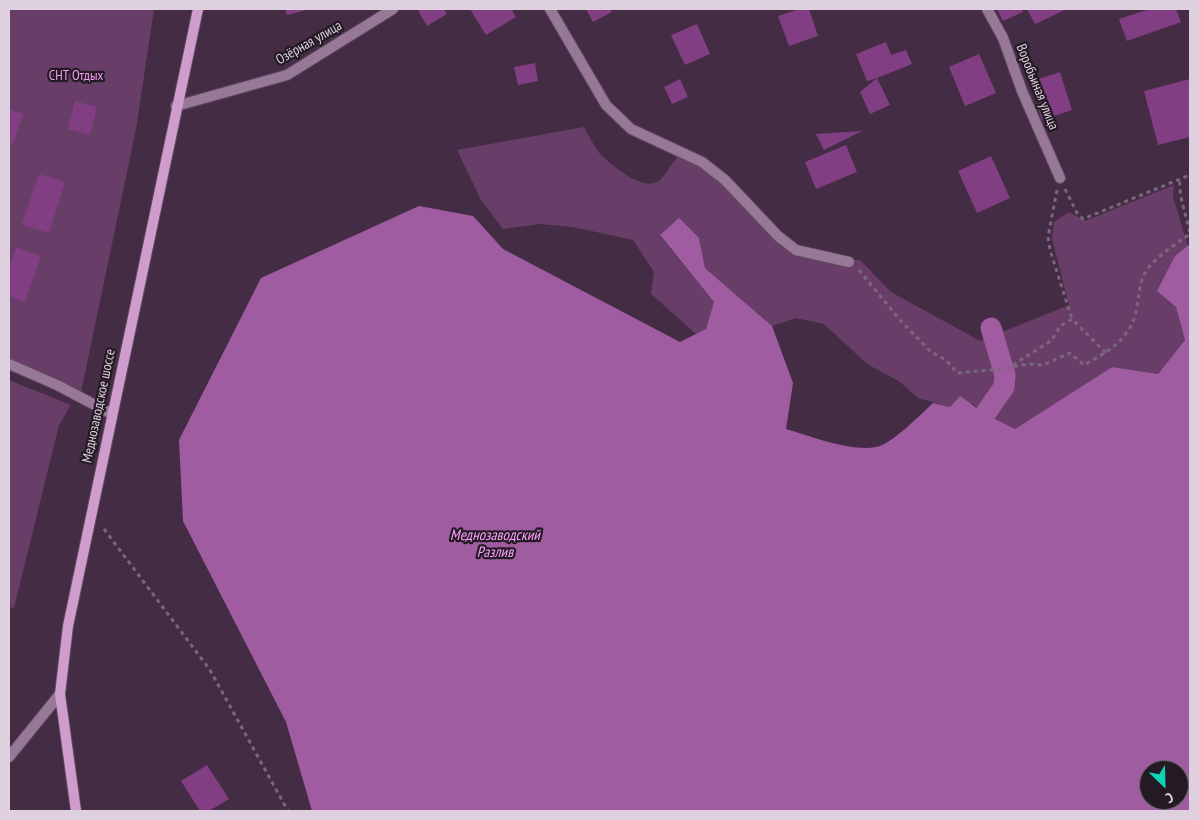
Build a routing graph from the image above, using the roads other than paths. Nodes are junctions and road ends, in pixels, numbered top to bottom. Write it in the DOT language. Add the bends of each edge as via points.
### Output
graph roads {
  1 [pos="198,9"];
  2 [pos="392,9"];
  3 [pos="550,9"];
  4 [pos="987,9"];
  5 [pos="176,106"];
  6 [pos="1060,178"];
  7 [pos="849,262"];
  8 [pos="9,364"];
  9 [pos="112,414"];
  10 [pos="60,694"];
  11 [pos="9,757"];
  12 [pos="76,811"];
  1 -- 5 [label="main road, Меднозаводское шоссе"];
  2 -- 5 [label="street, Озёрная улица" via="287,75"];
  3 -- 7 [label="street" via="606,105 631,129 702,162 725,180 778,236 796,250"];
  4 -- 6 [label="street, Воробьиная улица" via="1003,38"];
  5 -- 9 [label="main road, Меднозаводское шоссе"];
  8 -- 9 [label="street"];
  9 -- 10 [label="main road, Меднозаводское шоссе" via="68,626"];
  10 -- 11 [label="street"];
  10 -- 12 [label="main road, Меднозаводское шоссе"];
}
